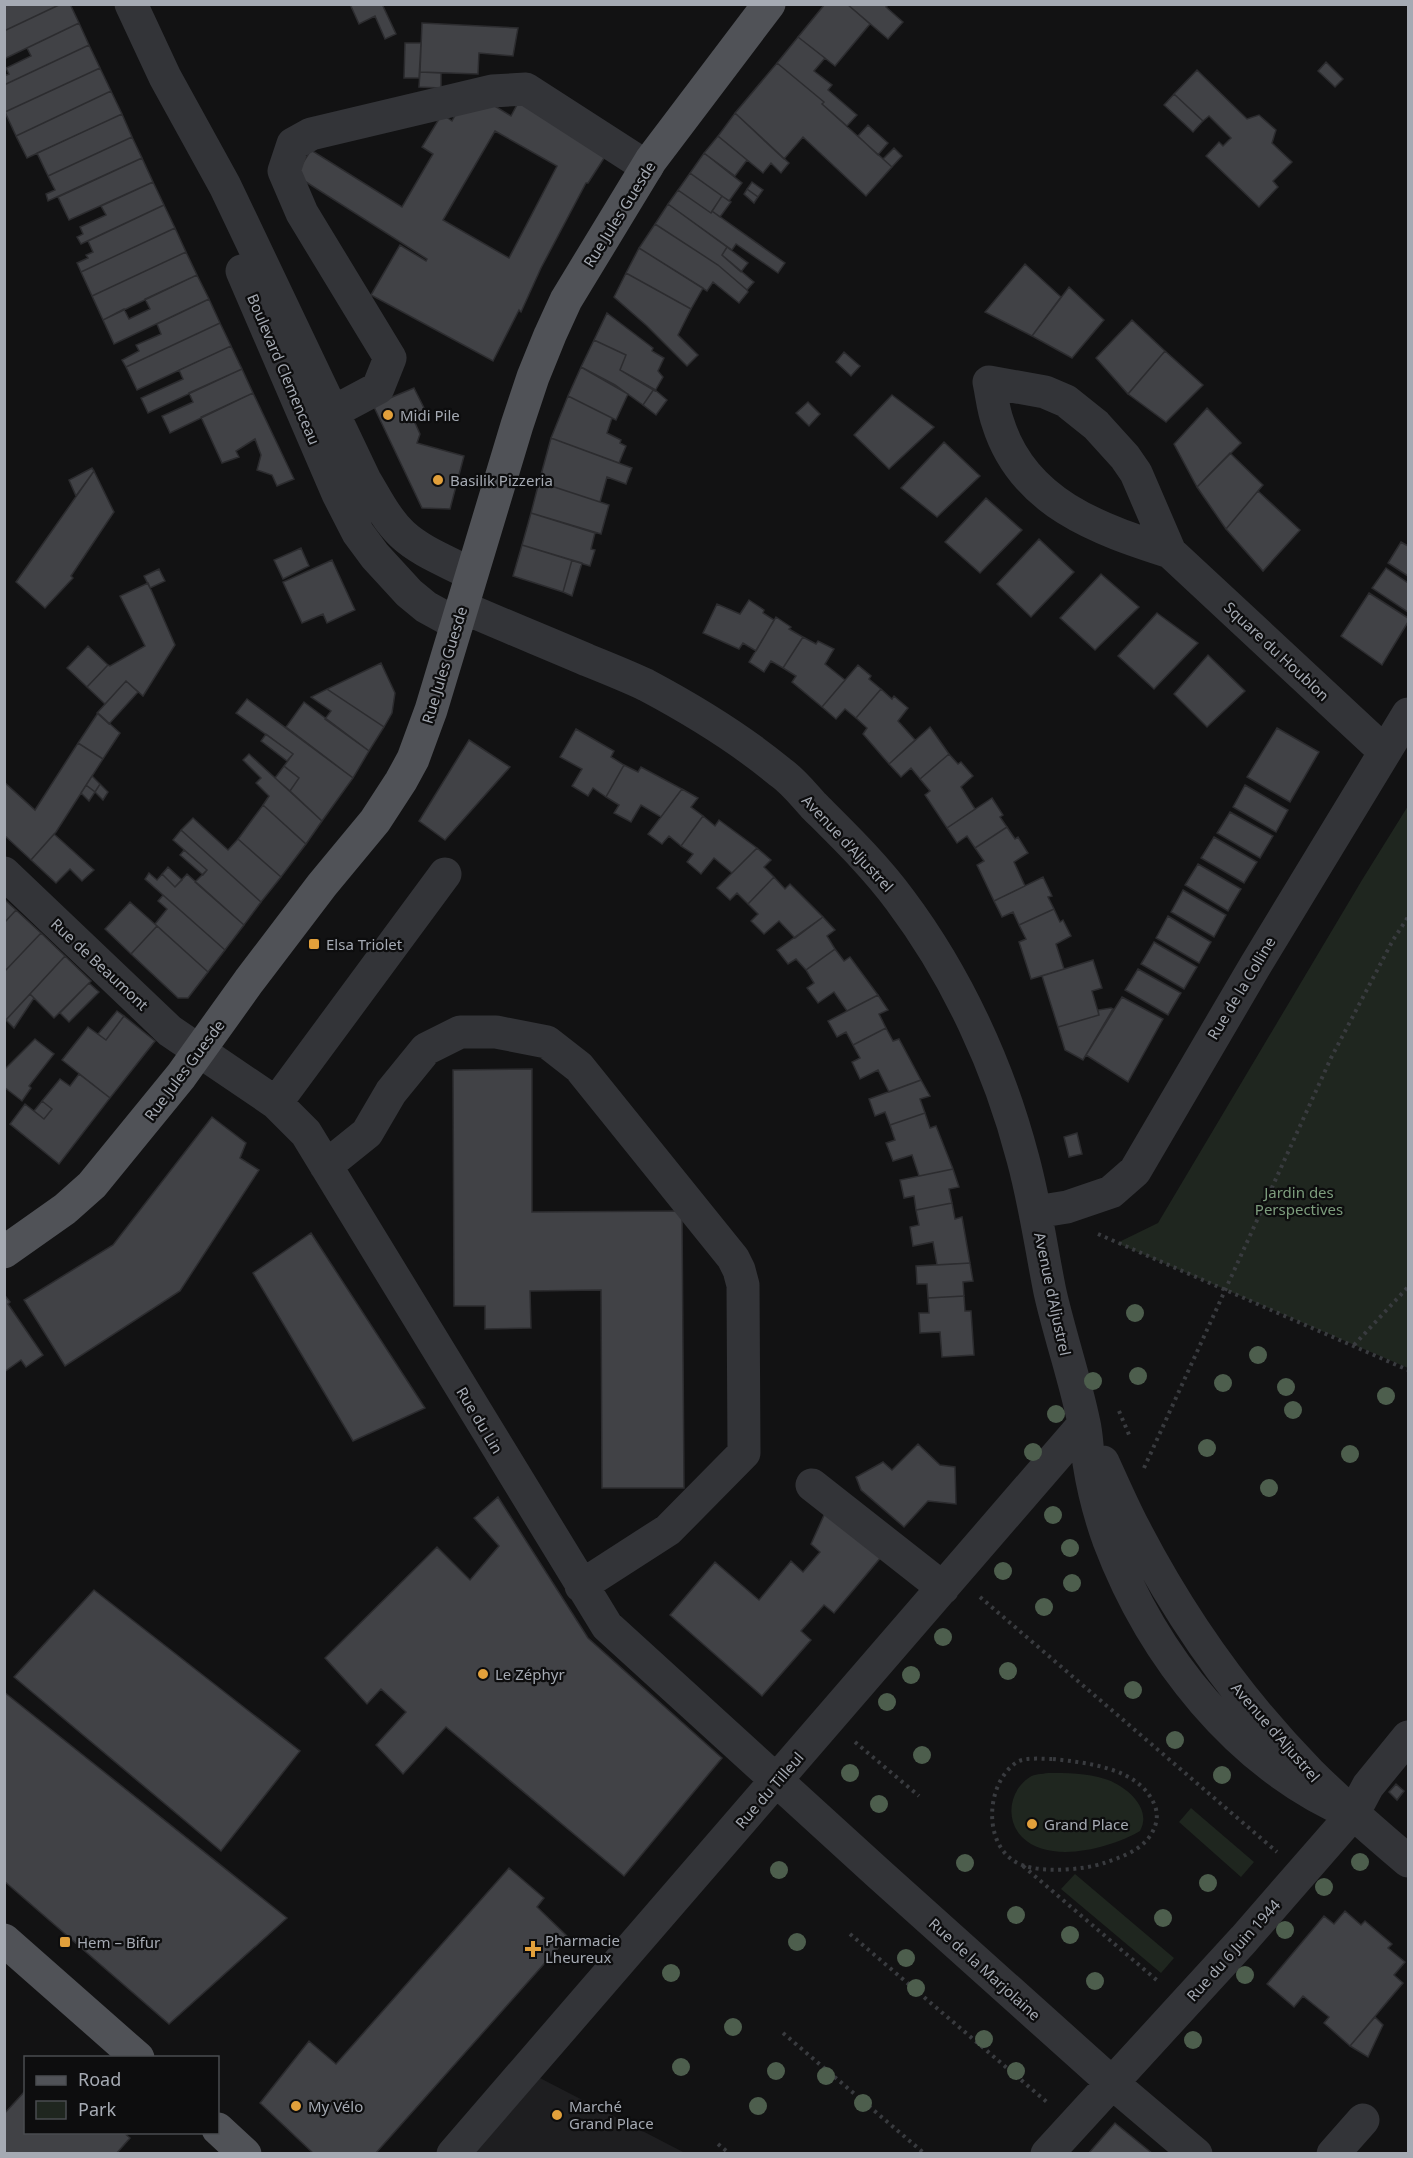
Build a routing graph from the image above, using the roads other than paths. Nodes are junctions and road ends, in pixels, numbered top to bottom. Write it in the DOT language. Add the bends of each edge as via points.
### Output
graph roads {
  1 [pos="131,4"];
  2 [pos="769,4"];
  3 [pos="165,77"];
  4 [pos="647,167"];
  5 [pos="333,412"];
  6 [pos="1170,552"];
  7 [pos="471,574"];
  8 [pos="459,616"];
  9 [pos="1408,714"];
  10 [pos="1384,751"];
  11 [pos="4,873"];
  12 [pos="445,874"];
  13 [pos="199,1052"];
  14 [pos="276,1103"];
  15 [pos="326,1167"];
  16 [pos="1051,1210"];
  17 [pos="4,1252"];
  18 [pos="1084,1424"];
  19 [pos="812,1485"];
  20 [pos="949,1581"];
  21 [pos="581,1586"];
  22 [pos="1408,1737"];
  23 [pos="777,1780"];
  24 [pos="1353,1814"];
  25 [pos="1408,1862"];
  26 [pos="4,1940"];
  27 [pos="136,2056"];
  28 [pos="1111,2082"];
  29 [pos="1363,2120"];
  30 [pos="219,2130"];
  31 [pos="245,2154"];
  32 [pos="453,2154"];
  33 [pos="1047,2154"];
  34 [pos="1196,2154"];
  35 [pos="1333,2154"];
  1 -- 3 [label="street, Boulevard Clemenceau"];
  2 -- 4 [label="main road, Rue Jules Guesde"];
  3 -- 5 [label="street, Boulevard Clemenceau" via="225,186"];
  3 -- 8 [label="street, Boulevard Clemenceau" via="208,193 358,533 375,556 426,607"];
  4 -- 5 [label="street" via="526,89 451,100 311,134 293,144 284,171 302,213 390,358 378,388"];
  4 -- 7 [label="main road, Rue Jules Guesde" via="566,300 550,335 533,376"];
  5 -- 7 [label="street, Boulevard Clemenceau" via="365,480 402,534"];
  6 -- 6 [label="street, Square du Houblon" via="1136,472 1096,424 1066,400 1045,392 989,382 1006,443 1038,488 1092,524"];
  6 -- 10 [label="street, Square du Houblon"];
  7 -- 8 [label="main road, Rue Jules Guesde"];
  8 -- 13 [label="main road, Rue Jules Guesde" via="431,710 401,781 375,821 295,920"];
  8 -- 16 [label="street, Avenue d'Aljustrel" via="643,684 740,741 784,774 854,845 900,899 936,953 968,1012 1023,1156"];
  9 -- 10 [label="street, Rue de la Colline"];
  10 -- 16 [label="street, Rue de la Colline" via="1135,1171 1111,1192"];
  11 -- 13 [label="street, Rue de Beaumont" via="170,1031"];
  12 -- 14 [label="street"];
  13 -- 14 [label="street, Rue du Lin"];
  13 -- 17 [label="main road, Rue Jules Guesde" via="92,1185"];
  14 -- 15 [label="street, Rue du Lin" via="306,1133"];
  15 -- 21 [label="street, Rue du Lin"];
  15 -- 21 [label="street" via="367,1133 391,1092 426,1049 460,1032 496,1032 547,1042 579,1067 734,1258 743,1285 744,1453 668,1530"];
  16 -- 18 [label="street, Avenue d'Aljustrel" via="1050,1290"];
  18 -- 20 [label="street, Rue du Tilleul"];
  18 -- 24 [label="street, Avenue d'Aljustrel" via="1108,1538 1127,1585 1169,1657 1196,1692 1251,1749 1294,1784"];
  19 -- 20 [label="street"];
  20 -- 23 [label="street, Rue du Tilleul"];
  21 -- 23 [label="street, Rue du Lin" via="607,1626"];
  22 -- 24 [label="street, Rue du 6 Juin 1944" via="1368,1786"];
  23 -- 28 [label="street, Rue de la Marjolaine"];
  23 -- 32 [label="street, Rue du Tilleul"];
  24 -- 25 [label="street, Avenue d'Aljustrel"];
  24 -- 28 [label="street, Rue du 6 Juin 1944" via="1244,1940"];
  26 -- 27 [label="main road"];
  28 -- 33 [label="street, Rue du 6 Juin 1944"];
  28 -- 34 [label="street, Rue de la Marjolaine"];
  29 -- 35 [label="street"];
  30 -- 31 [label="main road"];
}
